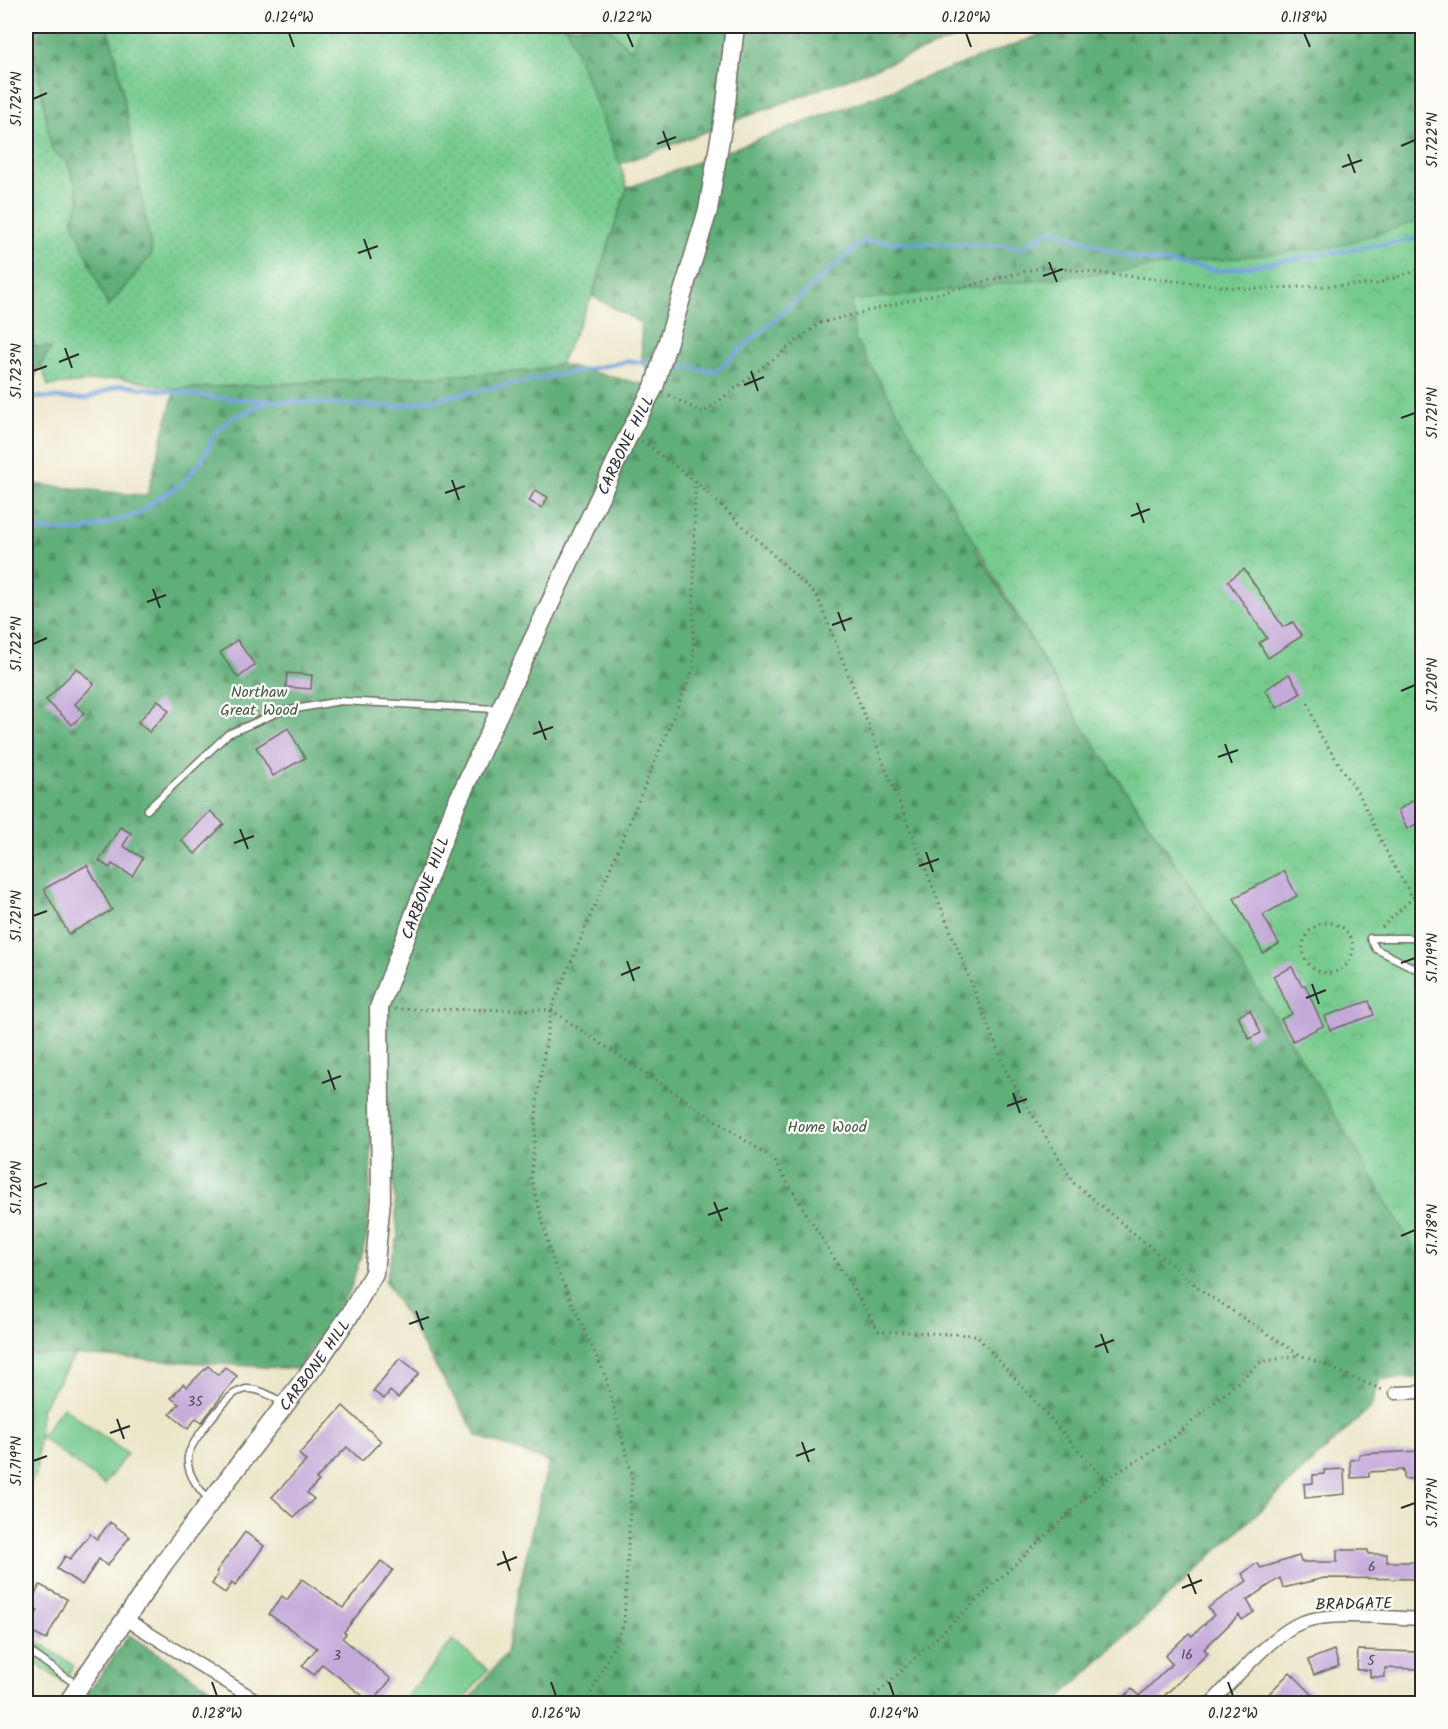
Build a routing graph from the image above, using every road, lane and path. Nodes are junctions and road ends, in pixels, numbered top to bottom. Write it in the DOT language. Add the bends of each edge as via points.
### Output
graph roads {
  1 [pos="735,26"];
  2 [pos="1422,269"];
  3 [pos="656,381"];
  4 [pos="630,432"];
  5 [pos="695,481"];
  6 [pos="1308,703"];
  7 [pos="501,709"];
  8 [pos="147,810"];
  9 [pos="1422,889"];
  10 [pos="1413,898"];
  11 [pos="1370,938"];
  12 [pos="1422,938"];
  13 [pos="1353,945"];
  14 [pos="1422,972"];
  15 [pos="379,1008"];
  16 [pos="551,1010"];
  17 [pos="1300,1355"];
  18 [pos="1422,1392"];
  19 [pos="1396,1393"];
  20 [pos="284,1404"];
  21 [pos="1105,1480"];
  22 [pos="210,1501"];
  23 [pos="124,1618"];
  24 [pos="1422,1619"];
  25 [pos="26,1649"];
  26 [pos="79,1686"];
  27 [pos="67,1704"];
  28 [pos="262,1704"];
  29 [pos="586,1704"];
  30 [pos="866,1704"];
  31 [pos="1210,1704"];
  1 -- 3 [label="street, CARBONE HILL" via="708,210"];
  2 -- 3 [label="path" via="1376,284 1251,290 1043,267 820,323 703,413"];
  3 -- 4 [label="street, CARBONE HILL"];
  4 -- 5 [label="path"];
  4 -- 7 [label="street, CARBONE HILL"];
  5 -- 16 [label="path" via="693,670"];
  5 -- 17 [label="path" via="817,596 1007,1072 1074,1183 1205,1293"];
  6 -- 10 [label="path" via="1319,733 1360,796"];
  7 -- 8 [label="lane" via="340,700 279,712 228,734"];
  7 -- 15 [label="street, CARBONE HILL" via="455,807"];
  9 -- 10 [label="path"];
  10 -- 11 [label="path"];
  11 -- 12 [label="lane"];
  11 -- 13 [label="path"];
  11 -- 14 [label="lane" via="1376,949"];
  13 -- 13 [label="path" via="1347,964 1331,973 1317,970 1303,954 1305,936 1315,926 1326,923 1341,927"];
  15 -- 16 [label="path"];
  15 -- 20 [label="street, CARBONE HILL" via="381,1200 374,1273 351,1313"];
  16 -- 21 [label="path" via="773,1159 879,1331 976,1335"];
  16 -- 29 [label="path" via="538,1093 531,1178 553,1261 605,1375 632,1474 624,1624"];
  17 -- 19 [label="path" via="1376,1389"];
  17 -- 21 [label="path" via="1262,1362 1172,1439"];
  18 -- 19 [label="street"];
  20 -- 22 [label="street, CARBONE HILL"];
  20 -- 22 [label="lane" via="268,1394 248,1389 234,1393 190,1447 190,1473"];
  21 -- 30 [label="path"];
  22 -- 23 [label="street, CARBONE HILL"];
  23 -- 26 [label="street, CARBONE HILL"];
  23 -- 28 [label="street"];
  24 -- 31 [label="street, BRADGATE" via="1304,1621 1281,1635"];
  25 -- 26 [label="lane"];
  26 -- 27 [label="street, CARBONE HILL"];
}
